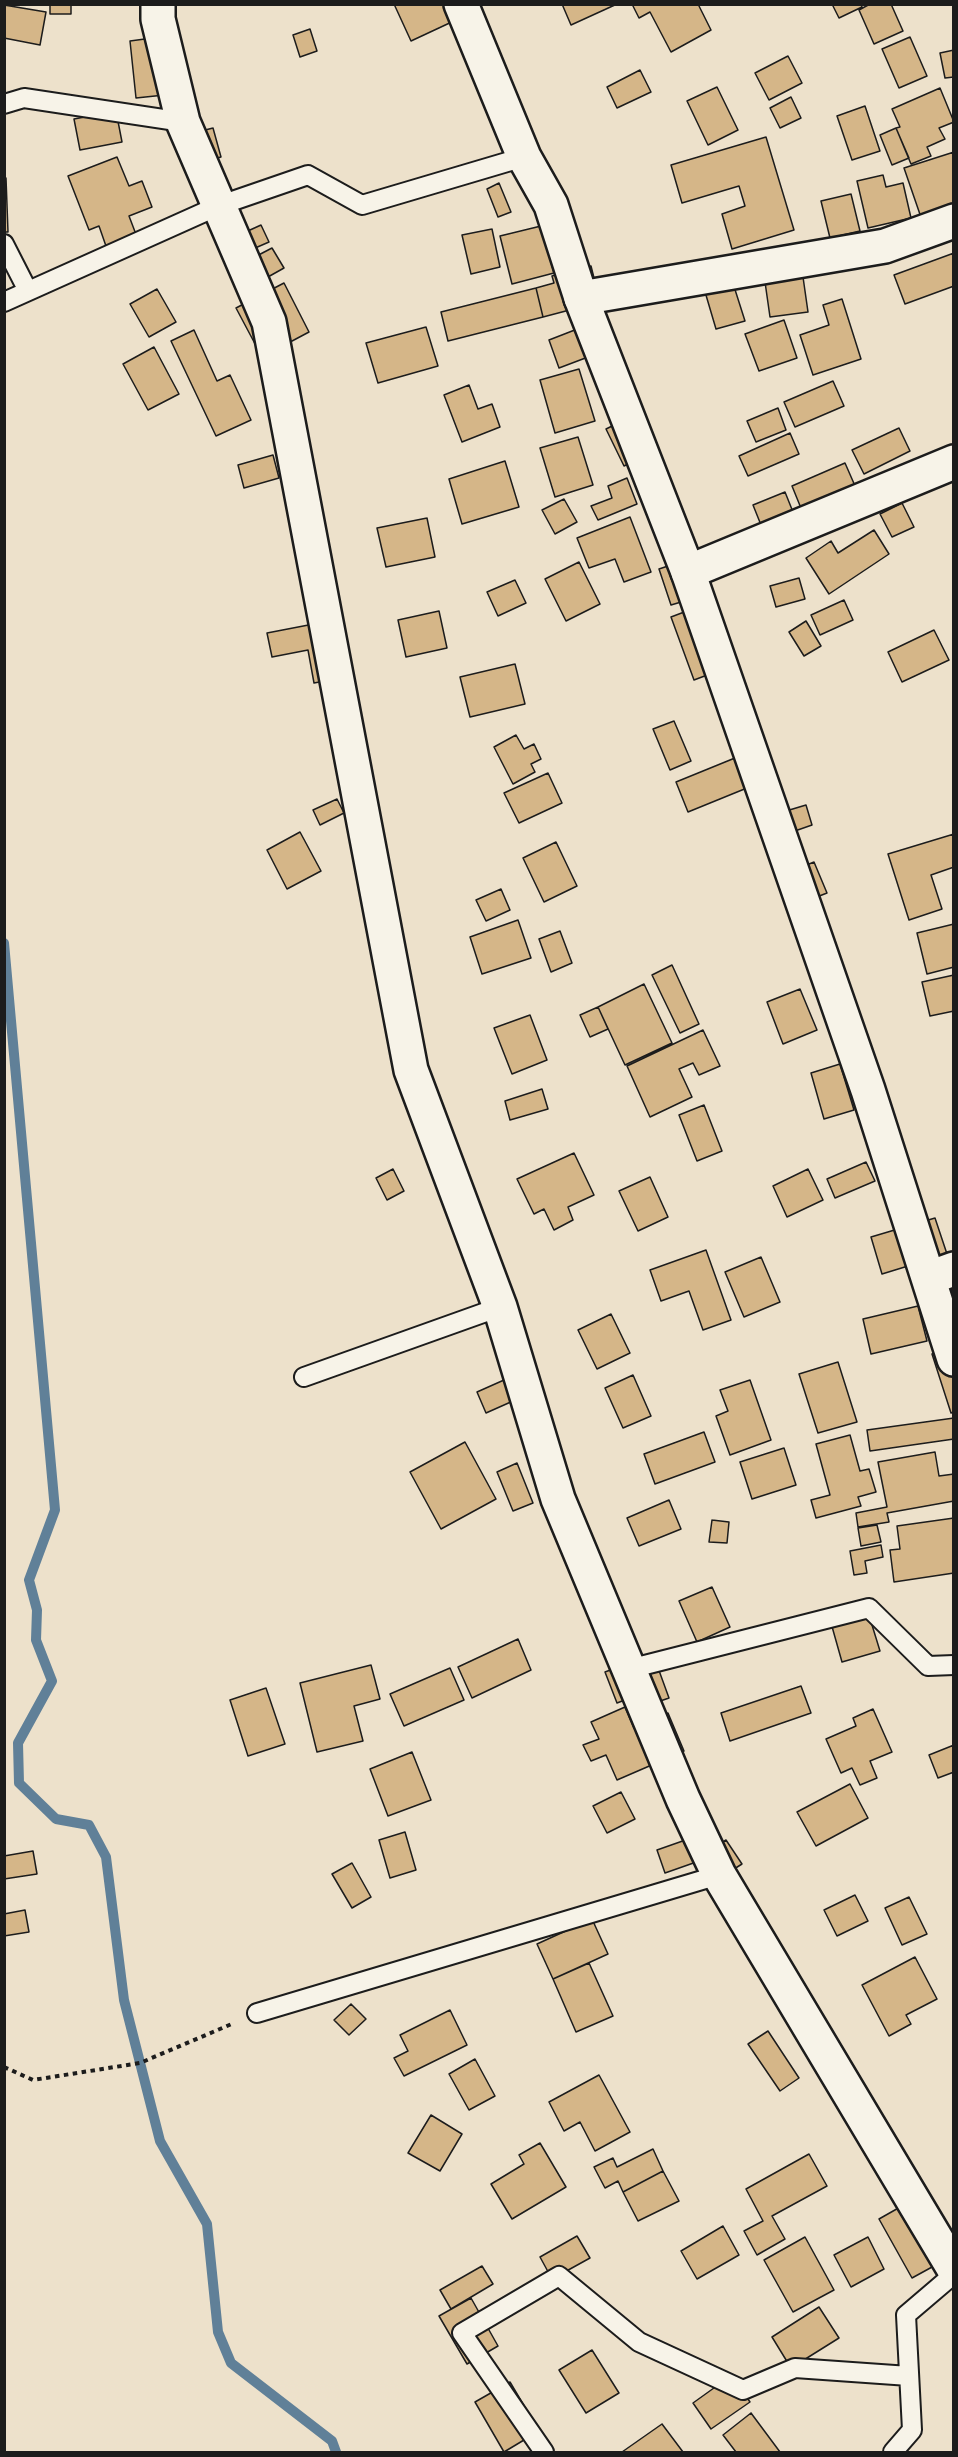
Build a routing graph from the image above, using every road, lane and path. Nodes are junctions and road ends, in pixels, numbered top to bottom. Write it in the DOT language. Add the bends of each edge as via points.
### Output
graph roads {
  1 [pos="158,4"];
  2 [pos="461,4"];
  3 [pos="4,104"];
  4 [pos="183,122"];
  5 [pos="524,157"];
  6 [pos="218,206"];
  7 [pos="954,221"];
  8 [pos="4,244"];
  9 [pos="28,291"];
  10 [pos="581,298"];
  11 [pos="4,302"];
  12 [pos="954,462"];
  13 [pos="688,572"];
  14 [pos="941,1274"];
  15 [pos="500,1307"];
  16 [pos="954,1359"];
  17 [pos="304,1377"];
  18 [pos="954,1665"];
  19 [pos="629,1669"];
  20 [pos="719,1875"];
  21 [pos="257,2013"];
  22 [pos="4,2067"];
  23 [pos="954,2269"];
  24 [pos="954,2274"];
  25 [pos="909,2376"];
  26 [pos="544,2452"];
  27 [pos="893,2452"];
  1 -- 4 [label="street" via="158,19"];
  2 -- 5 [label="street"];
  3 -- 4 [label="lane" via="24,98"];
  4 -- 6 [label="street"];
  5 -- 6 [label="lane" via="362,205 308,175"];
  5 -- 10 [label="street" via="551,205"];
  6 -- 9 [label="lane"];
  6 -- 15 [label="street" via="269,322 411,1070"];
  7 -- 10 [label="street" via="885,246"];
  8 -- 9 [label="lane"];
  9 -- 11 [label="lane"];
  10 -- 13 [label="street"];
  12 -- 13 [label="street"];
  13 -- 14 [label="street" via="868,1090"];
  14 -- 16 [label="street"];
  15 -- 17 [label="lane"];
  15 -- 19 [label="street" via="558,1500"];
  18 -- 19 [label="lane" via="928,1666 869,1608"];
  19 -- 20 [label="street"];
  20 -- 21 [label="lane"];
  20 -- 23 [label="street"];
  21 -- 22 [label="path" via="140,2063 33,2080"];
  24 -- 25 [label="lane" via="906,2315"];
  25 -- 26 [label="lane" via="795,2368 744,2390 639,2342 559,2276 462,2333"];
  25 -- 27 [label="lane" via="912,2430"];
}
